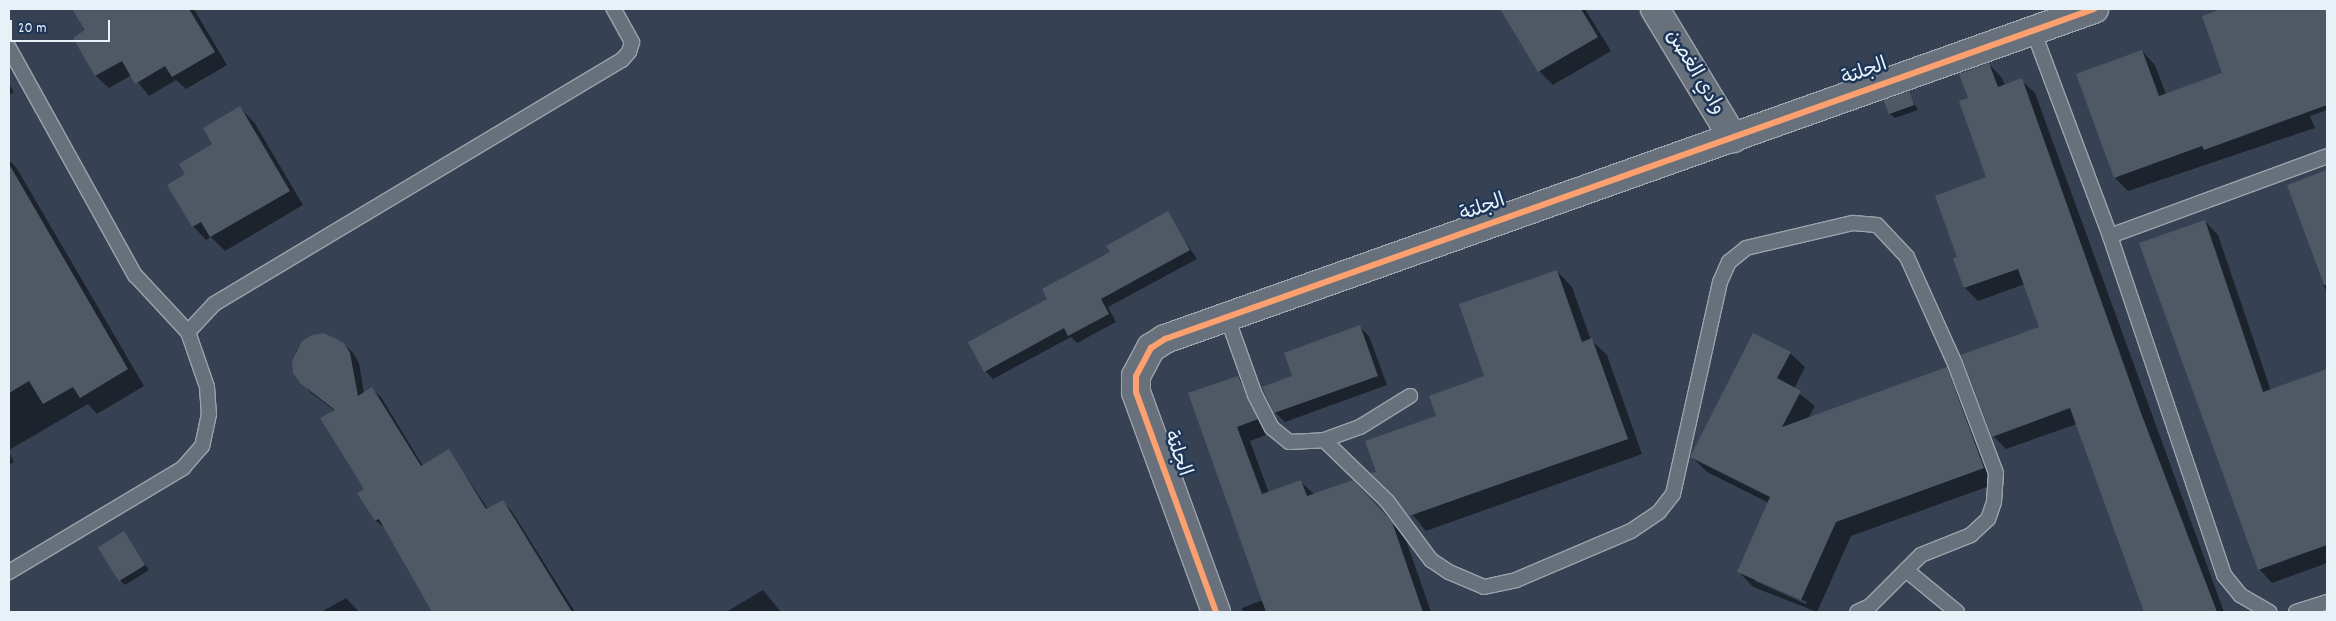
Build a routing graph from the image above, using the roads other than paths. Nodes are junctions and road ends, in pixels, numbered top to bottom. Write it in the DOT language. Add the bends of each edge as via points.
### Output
graph roads {
  1 [pos="614,9"];
  2 [pos="1655,9"];
  3 [pos="2094,9"];
  4 [pos="2033,30"];
  5 [pos="9,48"];
  6 [pos="1733,138"];
  7 [pos="2327,156"];
  8 [pos="2110,236"];
  9 [pos="1227,317"];
  10 [pos="188,332"];
  11 [pos="1410,396"];
  12 [pos="1324,440"];
  13 [pos="1906,570"];
  14 [pos="9,572"];
  15 [pos="2327,602"];
  16 [pos="1216,612"];
  17 [pos="1857,612"];
  18 [pos="1957,612"];
  19 [pos="2269,612"];
  20 [pos="2296,612"];
  1 -- 10 [label="lane" via="632,42 622,60 214,304"];
  2 -- 6 [label="street, وادي الغصن"];
  3 -- 4 [label="street, الجلتة"];
  4 -- 6 [label="street, الجلتة"];
  4 -- 8 [label="lane"];
  5 -- 10 [label="lane" via="135,275"];
  6 -- 9 [label="street, الجلتة"];
  7 -- 8 [label="lane"];
  8 -- 19 [label="lane" via="2224,575 2240,595"];
  9 -- 12 [label="lane" via="1255,395 1272,428 1290,442"];
  9 -- 16 [label="street, الجلتة" via="1165,339 1151,348 1136,376 1136,392"];
  10 -- 14 [label="lane" via="207,387 209,414 202,446 183,468"];
  11 -- 12 [label="lane" via="1360,427"];
  12 -- 13 [label="lane" via="1403,519 1431,560 1449,572 1484,587 1516,580 1631,532 1659,512 1673,494 1720,282 1729,262 1746,248 1854,223 1878,225 1907,256 1956,364 1996,472 1994,502 1988,519 1971,535 1921,555"];
  13 -- 17 [label="lane" via="1870,606"];
  13 -- 18 [label="lane"];
  15 -- 20 [label="lane"];
}
